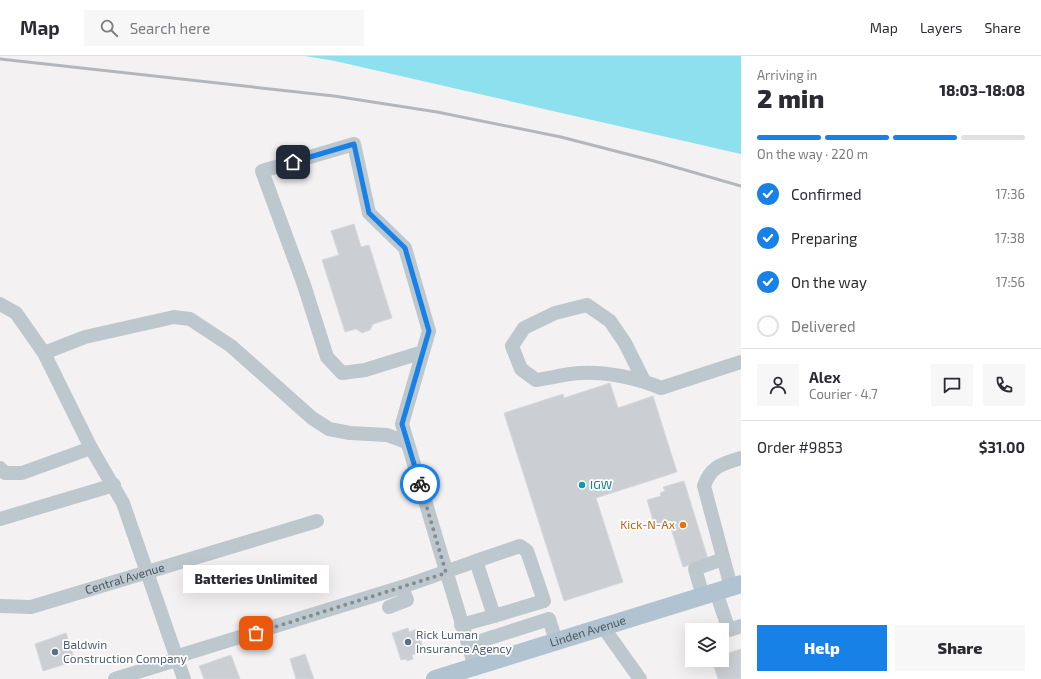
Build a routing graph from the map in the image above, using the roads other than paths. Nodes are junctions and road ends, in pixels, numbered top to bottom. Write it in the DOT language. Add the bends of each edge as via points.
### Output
graph roads {
  1 [pos="0,304"];
  2 [pos="44,352"];
  3 [pos="423,352"];
  4 [pos="741,362"];
  5 [pos="644,381"];
  6 [pos="406,442"];
  7 [pos="91,448"];
  8 [pos="741,458"];
  9 [pos="0,468"];
  10 [pos="114,486"];
  11 [pos="0,519"];
  12 [pos="317,521"];
  13 [pos="723,560"];
  14 [pos="476,561"];
  15 [pos="146,572"];
  16 [pos="446,573"];
  17 [pos="402,587"];
  18 [pos="723,589"];
  19 [pos="0,606"];
  20 [pos="389,607"];
  21 [pos="494,616"];
  22 [pos="461,625"];
  23 [pos="741,626"];
  24 [pos="603,627"];
  25 [pos="556,641"];
  26 [pos="468,645"];
  27 [pos="176,658"];
  28 [pos="475,667"];
  29 [pos="115,679"];
  30 [pos="184,679"];
  31 [pos="435,679"];
  32 [pos="640,679"];
  1 -- 2 [label="street" via="16,313"];
  2 -- 6 [label="street" via="85,337 174,317 190,319 231,346 312,418 329,429 387,435"];
  2 -- 7 [label="street"];
  3 -- 3 [label="street" via="429,331 405,248 369,213 354,144 262,171 304,285 327,357 342,374 365,370"];
  3 -- 6 [label="street" via="402,424"];
  4 -- 5 [label="street" via="661,388"];
  5 -- 5 [label="street" via="579,373 536,380 521,369 512,346 524,328 555,313 587,305 610,321 625,343"];
  6 -- 16 [label="street"];
  7 -- 9 [label="street" via="22,473 5,473"];
  7 -- 10 [label="street"];
  8 -- 13 [label="street" via="713,468 704,486"];
  10 -- 11 [label="street"];
  10 -- 15 [label="street" via="123,503"];
  12 -- 15 [label="street, Central Avenue"];
  13 -- 18 [label="street"];
  13 -- 18 [label="street" via="695,569"];
  14 -- 16 [label="street"];
  14 -- 21 [label="street"];
  14 -- 21 [label="street" via="520,546 527,550 544,601"];
  15 -- 19 [label="street, Central Avenue" via="31,607"];
  15 -- 27 [label="street"];
  16 -- 17 [label="street"];
  16 -- 22 [label="street"];
  17 -- 20 [label="street" via="407,600"];
  17 -- 27 [label="street"];
  18 -- 23 [label="street" via="729,630"];
  18 -- 24 [label="main road, Linden Avenue"];
  21 -- 22 [label="street"];
  22 -- 26 [label="street"];
  24 -- 25 [label="main road, Linden Avenue"];
  24 -- 32 [label="street"];
  25 -- 26 [label="street" via="549,619"];
  25 -- 28 [label="main road, Linden Avenue"];
  26 -- 28 [label="street"];
  27 -- 29 [label="street"];
  27 -- 30 [label="street"];
  28 -- 31 [label="main road, Linden Avenue"];
}
